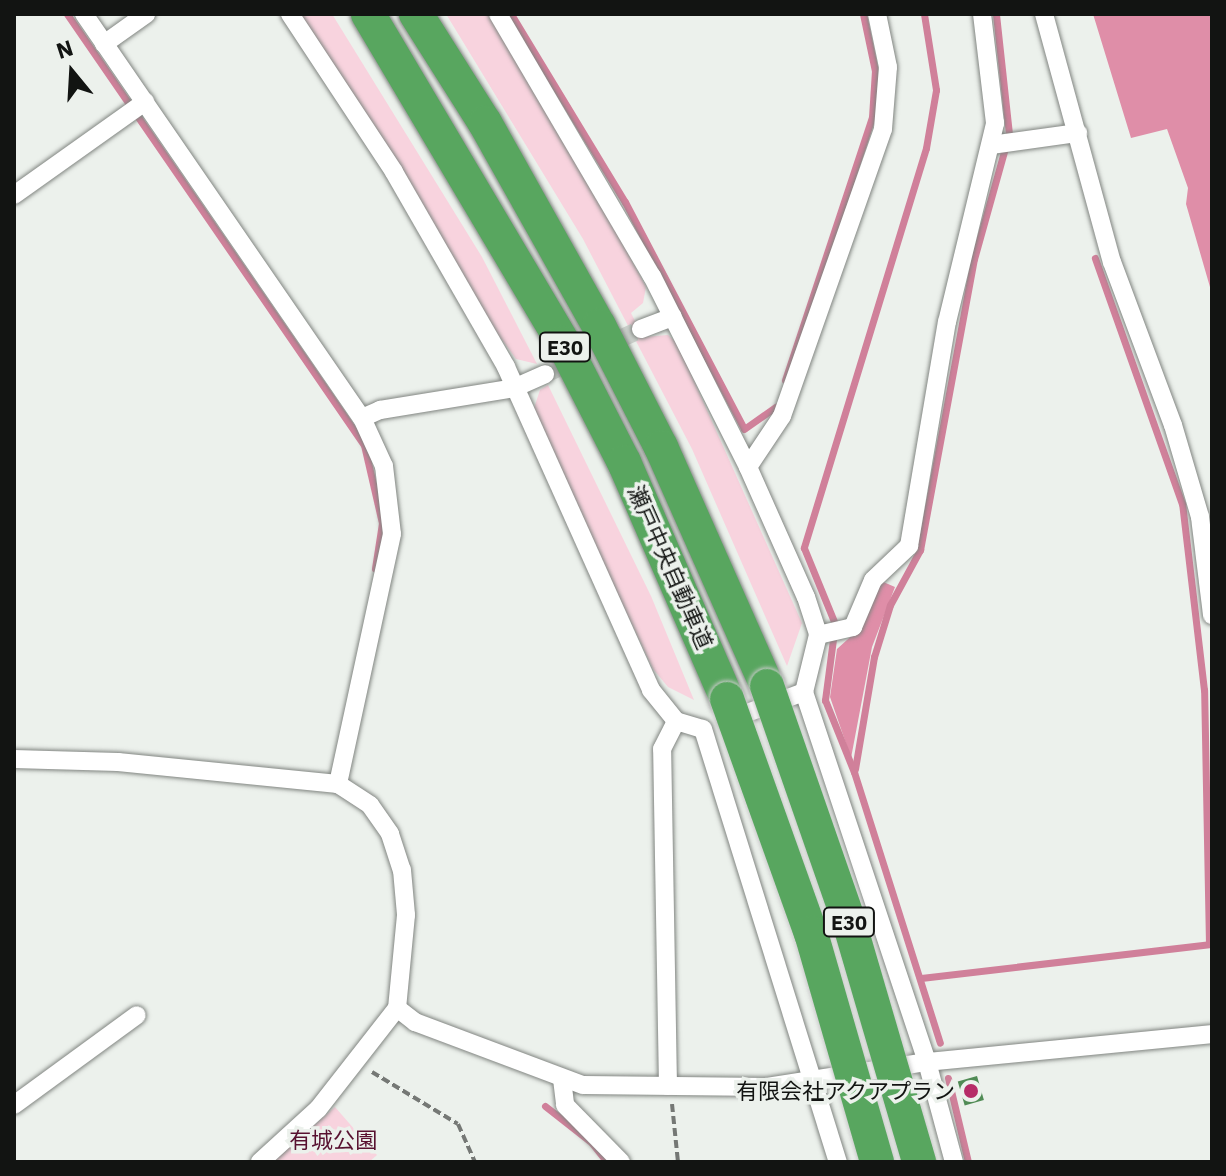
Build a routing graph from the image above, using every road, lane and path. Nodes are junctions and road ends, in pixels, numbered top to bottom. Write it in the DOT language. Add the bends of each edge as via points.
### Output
graph roads {
  1 [pos="84,14"];
  2 [pos="146,14"];
  3 [pos="290,14"];
  4 [pos="368,14"];
  5 [pos="416,14"];
  6 [pos="498,14"];
  7 [pos="877,14"];
  8 [pos="982,14"];
  9 [pos="1044,14"];
  10 [pos="104,44"];
  11 [pos="137,107"];
  12 [pos="1078,133"];
  13 [pos="1001,143"];
  14 [pos="14,195"];
  15 [pos="673,317"];
  16 [pos="641,329"];
  17 [pos="545,374"];
  18 [pos="514,388"];
  19 [pos="362,418"];
  20 [pos="748,467"];
  21 [pos="1212,615"];
  22 [pos="828,635"];
  23 [pos="804,692"];
  24 [pos="676,721"];
  25 [pos="703,729"];
  26 [pos="14,759"];
  27 [pos="338,784"];
  28 [pos="397,1008"];
  29 [pos="137,1015"];
  30 [pos="1212,1034"];
  31 [pos="356,1062"];
  32 [pos="927,1062"];
  33 [pos="812,1078"];
  34 [pos="562,1079"];
  35 [pos="668,1086"];
  36 [pos="14,1105"];
  37 [pos="260,1162"];
  38 [pos="475,1162"];
  39 [pos="621,1162"];
  40 [pos="678,1162"];
  41 [pos="838,1162"];
  42 [pos="877,1162"];
  43 [pos="919,1162"];
  44 [pos="954,1162"];
  1 -- 10 [label="street"];
  2 -- 10 [label="street"];
  3 -- 18 [label="street" via="394,172"];
  4 -- 42 [label="highway, 瀬戸中央自動車道 / E30, bridge" via="563,343 624,462 727,699 811,933"];
  5 -- 43 [label="highway, 瀬戸中央自動車道 / E30, bridge" via="485,123 599,326 661,447 767,686 849,922"];
  6 -- 15 [label="street" via="602,186"];
  7 -- 20 [label="street" via="888,67 883,129 782,416"];
  8 -- 13 [label="street"];
  9 -- 12 [label="street"];
  10 -- 11 [label="street"];
  11 -- 14 [label="street"];
  11 -- 19 [label="street"];
  12 -- 13 [label="street"];
  12 -- 21 [label="street" via="1112,262 1173,425 1200,517"];
  13 -- 22 [label="street" via="947,322 909,546 873,580 853,627"];
  15 -- 16 [label="street"];
  15 -- 20 [label="street"];
  17 -- 18 [label="street"];
  18 -- 19 [label="street" via="380,410"];
  18 -- 24 [label="street" via="651,690"];
  19 -- 27 [label="street" via="384,466 392,534"];
  20 -- 22 [label="street"];
  22 -- 23 [label="street"];
  23 -- 25 [label="street"];
  23 -- 32 [label="street"];
  24 -- 25 [label="street"];
  24 -- 35 [label="street" via="662,749"];
  25 -- 33 [label="street"];
  26 -- 27 [label="street" via="118,762"];
  27 -- 28 [label="street" via="370,805 390,834 402,870 406,915"];
  28 -- 31 [label="street"];
  28 -- 34 [label="street" via="415,1022"];
  29 -- 36 [label="street"];
  30 -- 32 [label="street"];
  31 -- 37 [label="street" via="318,1109"];
  31 -- 38 [label="path" via="458,1124"];
  32 -- 33 [label="street"];
  32 -- 44 [label="street"];
  33 -- 35 [label="street" via="767,1087"];
  33 -- 41 [label="street"];
  34 -- 35 [label="street" via="583,1085"];
  34 -- 39 [label="street" via="565,1105"];
  35 -- 40 [label="path"];
}
